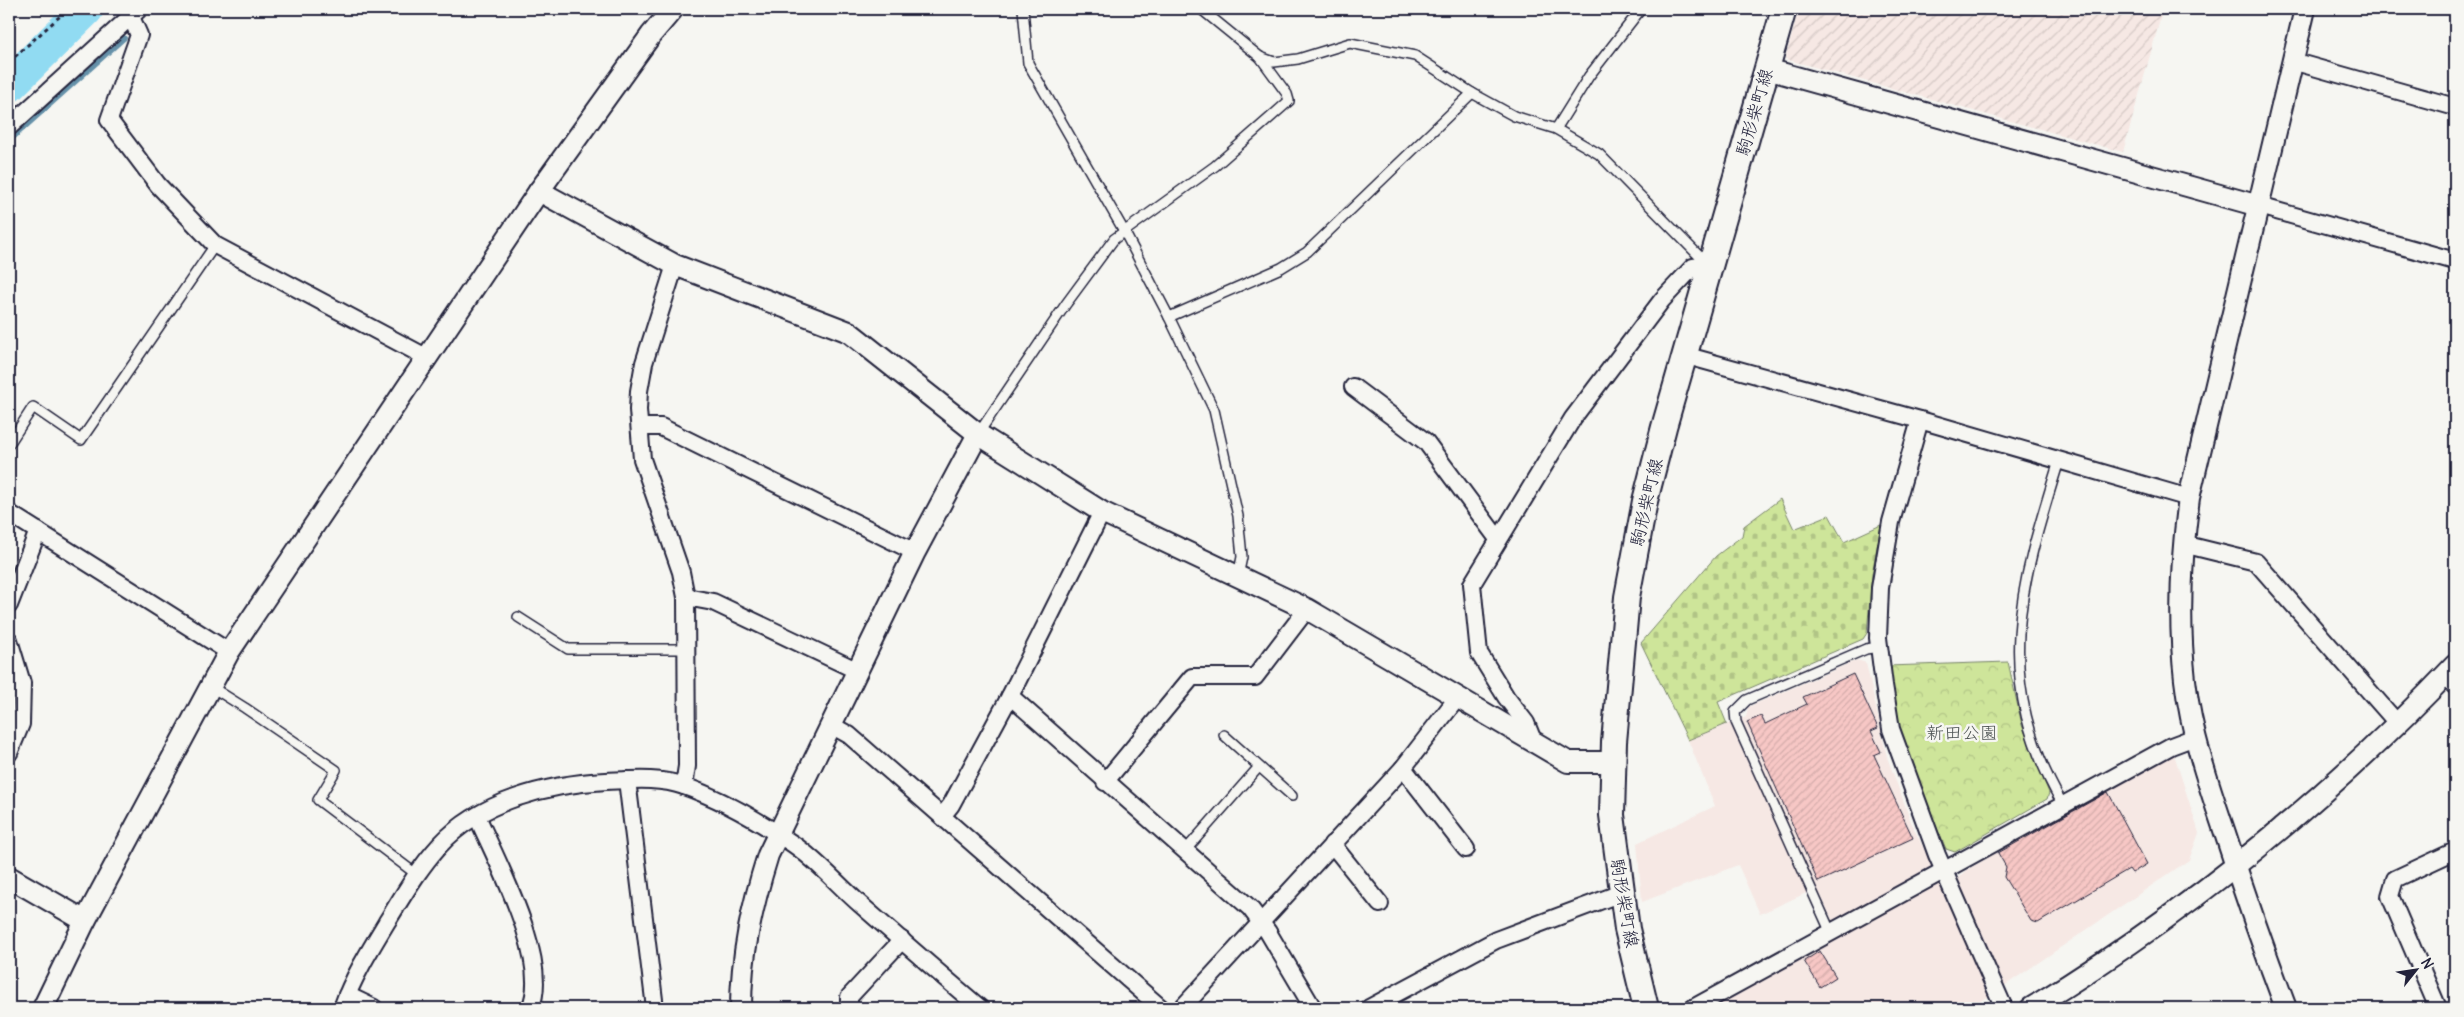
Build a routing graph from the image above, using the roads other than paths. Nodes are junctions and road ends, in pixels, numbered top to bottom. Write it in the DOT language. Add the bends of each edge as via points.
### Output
graph roads {
  1 [pos="673,9"];
  2 [pos="1023,9"];
  3 [pos="1201,9"];
  4 [pos="1641,9"];
  5 [pos="1784,9"];
  6 [pos="2305,9"];
  7 [pos="135,13"];
  8 [pos="1260,57"];
  9 [pos="2292,61"];
  10 [pos="1767,69"];
  11 [pos="1472,93"];
  12 [pos="2455,107"];
  13 [pos="9,127"];
  14 [pos="1556,129"];
  15 [pos="539,191"];
  16 [pos="2259,206"];
  17 [pos="1124,231"];
  18 [pos="215,245"];
  19 [pos="2455,261"];
  20 [pos="675,265"];
  21 [pos="1709,266"];
  22 [pos="1169,317"];
  23 [pos="1684,355"];
  24 [pos="426,357"];
  25 [pos="1353,387"];
  26 [pos="1920,420"];
  27 [pos="640,427"];
  28 [pos="978,434"];
  29 [pos="9,444"];
  30 [pos="2060,461"];
  31 [pos="2189,498"];
  32 [pos="1102,512"];
  33 [pos="9,513"];
  34 [pos="38,531"];
  35 [pos="1498,539"];
  36 [pos="2183,544"];
  37 [pos="915,552"];
  38 [pos="1238,576"];
  39 [pos="686,597"];
  40 [pos="9,605"];
  41 [pos="1307,609"];
  42 [pos="518,617"];
  43 [pos="10,646"];
  44 [pos="1879,647"];
  45 [pos="686,649"];
  46 [pos="229,652"];
  47 [pos="858,671"];
  48 [pos="2452,676"];
  49 [pos="209,686"];
  50 [pos="1010,696"];
  51 [pos="1458,698"];
  52 [pos="2398,724"];
  53 [pos="831,725"];
  54 [pos="1224,735"];
  55 [pos="2195,737"];
  56 [pos="1534,743"];
  57 [pos="9,753"];
  58 [pos="1613,762"];
  59 [pos="1258,768"];
  60 [pos="1403,768"];
  61 [pos="628,780"];
  62 [pos="1104,782"];
  63 [pos="684,786"];
  64 [pos="1292,796"];
  65 [pos="2063,805"];
  66 [pos="943,815"];
  67 [pos="477,816"];
  68 [pos="778,835"];
  69 [pos="1332,844"];
  70 [pos="1466,849"];
  71 [pos="2455,851"];
  72 [pos="1184,852"];
  73 [pos="2236,866"];
  74 [pos="1944,870"];
  75 [pos="416,874"];
  76 [pos="9,877"];
  77 [pos="1621,893"];
  78 [pos="1380,904"];
  79 [pos="85,921"];
  80 [pos="1261,922"];
  81 [pos="1831,932"];
  82 [pos="902,940"];
  83 [pos="345,1002"];
  84 [pos="43,1008"];
  85 [pos="374,1008"];
  86 [pos="530,1008"];
  87 [pos="655,1008"];
  88 [pos="741,1008"];
  89 [pos="849,1008"];
  90 [pos="980,1008"];
  91 [pos="1161,1008"];
  92 [pos="1182,1008"];
  93 [pos="1313,1008"];
  94 [pos="1369,1008"];
  95 [pos="1646,1008"];
  96 [pos="1693,1008"];
  97 [pos="2004,1008"];
  98 [pos="2031,1008"];
  99 [pos="2286,1008"];
  100 [pos="2438,1008"];
  1 -- 15 [label="street" via="651,34"];
  2 -- 17 [label="lane" via="1028,63"];
  3 -- 8 [label="lane"];
  4 -- 14 [label="lane" via="1589,76"];
  5 -- 10 [label="main road, 駒形柴町線"];
  6 -- 9 [label="street"];
  7 -- 13 [label="street"];
  7 -- 18 [label="street" via="139,35 108,120 158,185"];
  8 -- 11 [label="lane" via="1274,62 1298,59 1350,43 1415,56"];
  8 -- 17 [label="lane" via="1289,101 1215,166"];
  9 -- 12 [label="street"];
  9 -- 16 [label="street"];
  10 -- 16 [label="street"];
  10 -- 21 [label="main road, 駒形柴町線"];
  11 -- 14 [label="lane" via="1514,116"];
  11 -- 22 [label="lane" via="1307,252 1281,268"];
  14 -- 21 [label="lane" via="1599,154"];
  15 -- 20 [label="street"];
  15 -- 24 [label="street"];
  16 -- 19 [label="street"];
  16 -- 31 [label="street"];
  17 -- 22 [label="lane"];
  17 -- 28 [label="lane" via="1114,239 1066,304"];
  18 -- 24 [label="street"];
  18 -- 29 [label="lane" via="81,440 33,407"];
  20 -- 27 [label="street" via="644,363 639,391"];
  20 -- 28 [label="street" via="849,332"];
  21 -- 23 [label="main road, 駒形柴町線"];
  21 -- 35 [label="street" via="1693,267 1662,300 1573,418"];
  22 -- 38 [label="lane" via="1214,410 1221,435 1238,516 1242,557"];
  23 -- 26 [label="street"];
  23 -- 58 [label="main road, 駒形柴町線" via="1635,548 1619,671"];
  24 -- 46 [label="street"];
  25 -- 35 [label="street" via="1426,442"];
  26 -- 30 [label="street"];
  26 -- 44 [label="street" via="1891,522 1880,588"];
  27 -- 37 [label="street" via="661,427"];
  27 -- 39 [label="street" via="642,459 681,572"];
  28 -- 32 [label="street"];
  28 -- 37 [label="street"];
  30 -- 31 [label="street"];
  30 -- 65 [label="lane" via="2023,592 2018,669 2025,718"];
  31 -- 36 [label="street"];
  32 -- 38 [label="street"];
  32 -- 50 [label="street"];
  33 -- 34 [label="street"];
  34 -- 40 [label="street"];
  34 -- 46 [label="street"];
  35 -- 56 [label="street" via="1472,584 1478,653 1526,723"];
  36 -- 52 [label="street" via="2256,562"];
  36 -- 55 [label="street" via="2181,634"];
  37 -- 47 [label="street"];
  38 -- 41 [label="street"];
  39 -- 45 [label="street"];
  39 -- 47 [label="street" via="713,602"];
  41 -- 51 [label="street"];
  41 -- 62 [label="street" via="1255,677 1192,677"];
  42 -- 45 [label="lane" via="568,648"];
  43 -- 57 [label="street" via="22,683 21,724"];
  44 -- 74 [label="street" via="1891,728"];
  44 -- 81 [label="lane" via="1866,649 1747,700 1735,712 1736,722"];
  45 -- 63 [label="street" via="687,766"];
  46 -- 49 [label="street"];
  47 -- 53 [label="street"];
  48 -- 52 [label="street"];
  49 -- 75 [label="lane" via="336,770 318,800"];
  49 -- 79 [label="street"];
  50 -- 62 [label="street"];
  50 -- 66 [label="street"];
  51 -- 56 [label="street"];
  51 -- 60 [label="street"];
  52 -- 73 [label="street" via="2304,810"];
  53 -- 66 [label="street" via="849,735"];
  53 -- 68 [label="street"];
  54 -- 59 [label="lane"];
  55 -- 65 [label="street" via="2171,746"];
  55 -- 73 [label="street"];
  56 -- 58 [label="street" via="1568,762"];
  58 -- 77 [label="main road, 駒形柴町線" via="1612,815"];
  59 -- 64 [label="lane"];
  59 -- 72 [label="lane"];
  60 -- 69 [label="street"];
  60 -- 70 [label="street"];
  61 -- 63 [label="street"];
  61 -- 67 [label="street" via="550,788 507,801"];
  61 -- 87 [label="street"];
  62 -- 72 [label="street"];
  63 -- 68 [label="street" via="734,809"];
  65 -- 74 [label="street"];
  66 -- 91 [label="street"];
  67 -- 75 [label="street" via="440,844"];
  67 -- 86 [label="street" via="524,924 531,949 536,975"];
  68 -- 82 [label="street" via="795,845"];
  68 -- 88 [label="street" via="768,855 750,916"];
  69 -- 78 [label="street"];
  69 -- 80 [label="street"];
  71 -- 100 [label="street" via="2395,879 2390,896"];
  72 -- 80 [label="street" via="1250,908"];
  73 -- 98 [label="street" via="2127,947"];
  73 -- 99 [label="street"];
  74 -- 81 [label="street"];
  74 -- 97 [label="street"];
  75 -- 83 [label="street" via="376,938"];
  76 -- 79 [label="street"];
  77 -- 94 [label="street" via="1496,940"];
  77 -- 95 [label="main road, 駒形柴町線"];
  79 -- 84 [label="street"];
  80 -- 92 [label="street"];
  80 -- 93 [label="street"];
  81 -- 96 [label="street"];
  82 -- 89 [label="street" via="849,997"];
  82 -- 90 [label="street"];
  83 -- 85 [label="street"];
}
